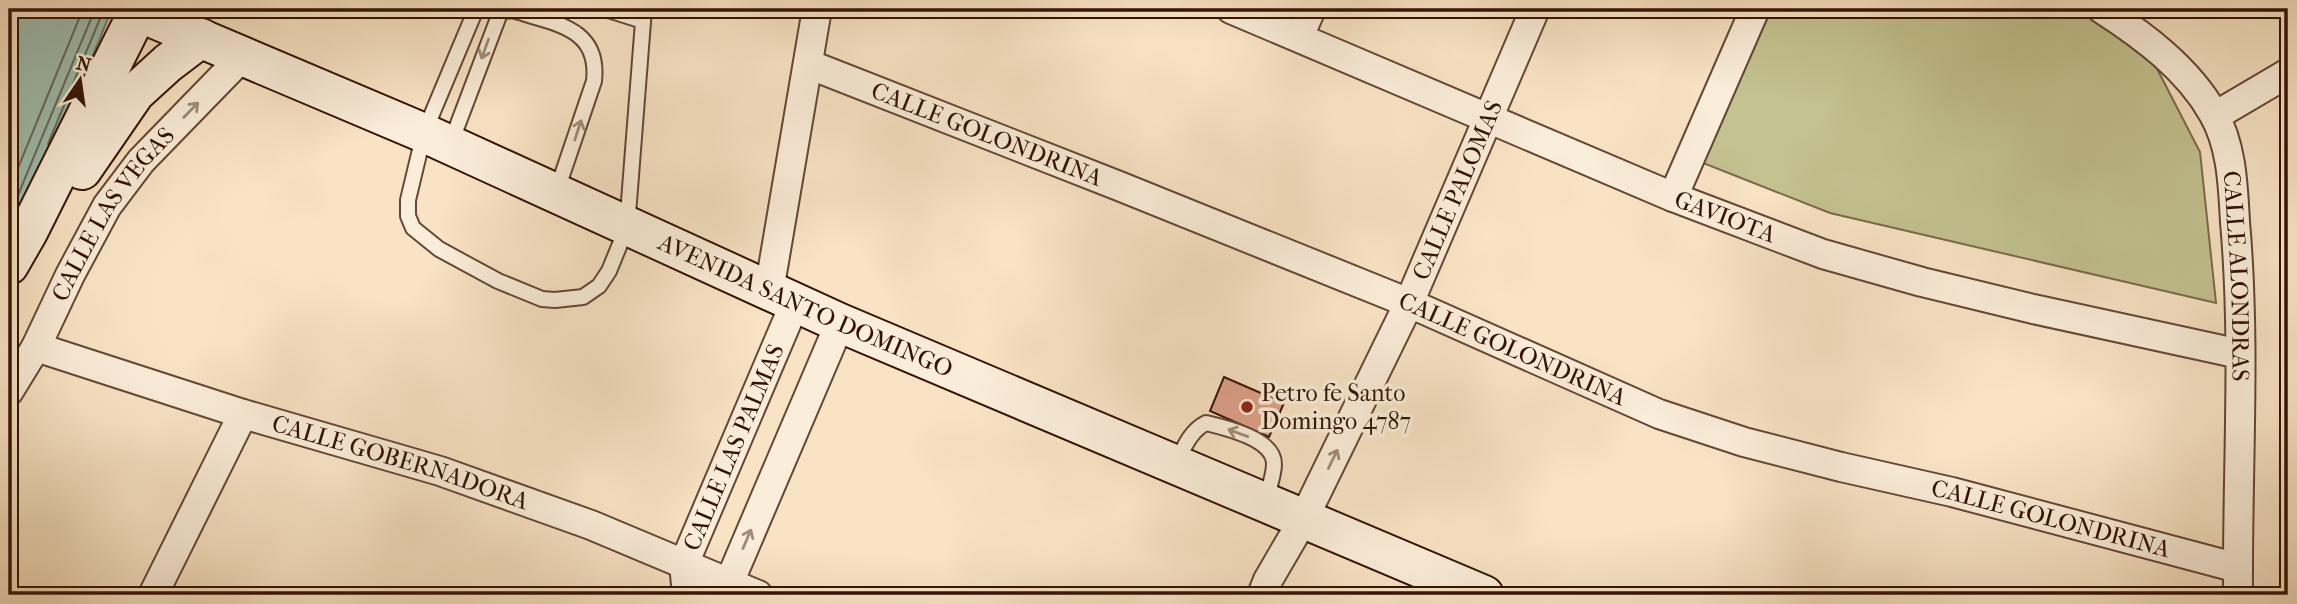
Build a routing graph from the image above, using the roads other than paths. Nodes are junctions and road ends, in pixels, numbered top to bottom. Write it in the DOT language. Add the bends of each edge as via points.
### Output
graph roads {
  1 [pos="476,9"];
  2 [pos="605,9"];
  3 [pos="817,9"];
  4 [pos="1231,9"];
  5 [pos="1311,9"];
  6 [pos="1535,9"];
  7 [pos="1755,9"];
  8 [pos="2102,9"];
  9 [pos="135,10"];
  10 [pos="644,15"];
  11 [pos="1299,37"];
  12 [pos="201,38"];
  13 [pos="243,56"];
  14 [pos="808,64"];
  15 [pos="2288,74"];
  16 [pos="2215,116"];
  17 [pos="1488,117"];
  18 [pos="437,139"];
  19 [pos="556,195"];
  20 [pos="1673,198"];
  21 [pos="627,227"];
  22 [pos="28,232"];
  23 [pos="9,265"];
  24 [pos="782,297"];
  25 [pos="1409,303"];
  26 [pos="840,323"];
  27 [pos="36,347"];
  28 [pos="2240,354"];
  29 [pos="9,391"];
  30 [pos="243,414"];
  31 [pos="1175,466"];
  32 [pos="1265,504"];
  33 [pos="1303,520"];
  34 [pos="684,564"];
  35 [pos="2238,581"];
  36 [pos="721,589"];
  37 [pos="153,595"];
  38 [pos="687,595"];
  39 [pos="758,595"];
  40 [pos="1262,595"];
  41 [pos="1484,595"];
  1 -- 18 [label="lane"];
  2 -- 10 [label="lane"];
  3 -- 14 [label="street, CALLE LAS PALMAS"];
  4 -- 11 [label="street, GAVIOTA"];
  5 -- 11 [label="street"];
  6 -- 17 [label="street, CALLE PALOMAS"];
  7 -- 20 [label="street"];
  8 -- 16 [label="street, CALLE ALONDRAS" via="2174,65"];
  9 -- 12 [label="main road, AVENIDA SANTO DOMINGO"];
  9 -- 22 [label="main road"];
  10 -- 21 [label="lane"];
  11 -- 17 [label="street, GAVIOTA"];
  12 -- 13 [label="main road, AVENIDA SANTO DOMINGO"];
  12 -- 22 [label="main road" via="135,93 66,195"];
  13 -- 18 [label="main road, AVENIDA SANTO DOMINGO"];
  27 -- 13 [label="street, CALLE LAS VEGAS, one-way" via="107,206 141,161"];
  14 -- 24 [label="street, CALLE LAS PALMAS"];
  14 -- 25 [label="street, CALLE GOLONDRINA"];
  15 -- 16 [label="street"];
  16 -- 28 [label="street, CALLE ALONDRAS" via="2232,182"];
  17 -- 20 [label="street, GAVIOTA"];
  17 -- 25 [label="street, CALLE PALOMAS"];
  18 -- 19 [label="main road, AVENIDA SANTO DOMINGO"];
  19 -- 18 [label="lane, one-way" via="595,67 584,40 563,24 513,10 499,13"];
  18 -- 21 [label="lane" via="408,200 413,228 439,249 498,281 542,299 583,297 599,286 609,271"];
  19 -- 21 [label="main road, AVENIDA SANTO DOMINGO"];
  20 -- 28 [label="street, GAVIOTA" via="1823,254 1922,282"];
  21 -- 24 [label="main road, AVENIDA SANTO DOMINGO"];
  22 -- 23 [label="main road"];
  24 -- 26 [label="main road, AVENIDA SANTO DOMINGO"];
  24 -- 34 [label="street, CALLE LAS PALMAS"];
  33 -- 25 [label="street, CALLE PALOMAS, one-way"];
  25 -- 35 [label="street, CALLE GOLONDRINA" via="1658,414 1744,442 1965,495"];
  26 -- 31 [label="main road, AVENIDA SANTO DOMINGO"];
  36 -- 26 [label="street, CALLE LAS PALMAS, one-way"];
  27 -- 29 [label="street, CALLE LAS VEGAS"];
  27 -- 30 [label="street, CALLE GOBERNADORA"];
  28 -- 35 [label="street, CALLE ALONDRAS"];
  30 -- 34 [label="street, CALLE GOBERNADORA" via="440,471"];
  30 -- 37 [label="street"];
  31 -- 32 [label="main road, AVENIDA SANTO DOMINGO"];
  32 -- 31 [label="lane, one-way" via="1274,464 1263,442 1206,423 1190,437"];
  32 -- 33 [label="main road, AVENIDA SANTO DOMINGO"];
  33 -- 40 [label="street, CALLE PALOMAS"];
  33 -- 41 [label="main road, AVENIDA SANTO DOMINGO"];
  34 -- 36 [label="street, CALLE GOBERNADORA"];
  34 -- 38 [label="street, CALLE LAS PALMAS"];
  36 -- 39 [label="street, CALLE GOBERNADORA"];
}
